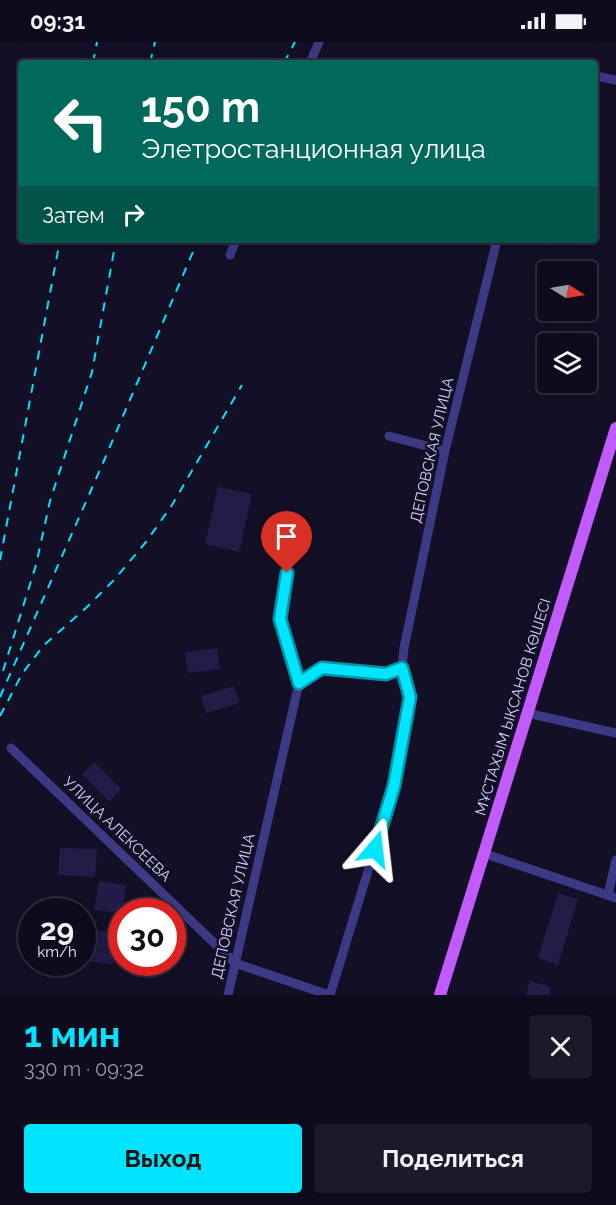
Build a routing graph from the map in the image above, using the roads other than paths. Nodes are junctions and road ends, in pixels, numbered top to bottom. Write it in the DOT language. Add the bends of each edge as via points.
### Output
graph roads {
  1 [pos="319,42"];
  2 [pos="311,60"];
  3 [pos="598,76"];
  4 [pos="616,80"];
  5 [pos="235,243"];
  6 [pos="495,243"];
  7 [pos="230,255"];
  8 [pos="616,428"];
  9 [pos="389,436"];
  10 [pos="445,452"];
  11 [pos="287,573"];
  12 [pos="402,668"];
  13 [pos="299,683"];
  14 [pos="527,713"];
  15 [pos="616,733"];
  16 [pos="11,748"];
  17 [pos="483,853"];
  18 [pos="616,860"];
  19 [pos="612,896"];
  20 [pos="235,963"];
  21 [pos="228,995"];
  22 [pos="330,995"];
  23 [pos="440,995"];
  1 -- 2 [label="street"];
  3 -- 4 [label="street"];
  5 -- 7 [label="street"];
  6 -- 10 [label="street, ДЕПОВСКАЯ УЛИЦА"];
  8 -- 14 [label="main road, МҰСТАХЫМ ЫҚСАНОВ КӨШЕСІ"];
  9 -- 10 [label="street"];
  10 -- 12 [label="street, ДЕПОВСКАЯ УЛИЦА"];
  11 -- 13 [label="street" via="280,619"];
  12 -- 13 [label="street" via="386,674 322,668"];
  12 -- 22 [label="street" via="410,697 394,786"];
  13 -- 20 [label="street, ДЕПОВСКАЯ УЛИЦА"];
  14 -- 15 [label="street"];
  14 -- 17 [label="main road, МҰСТАХЫМ ЫҚСАНОВ КӨШЕСІ"];
  16 -- 20 [label="street, УЛИЦА АЛЕКСЕЕВА"];
  17 -- 19 [label="street"];
  17 -- 23 [label="main road, МҰСТАХЫМ ЫҚСАНОВ КӨШЕСІ"];
  18 -- 19 [label="street"];
  20 -- 21 [label="street, ДЕПОВСКАЯ УЛИЦА"];
  20 -- 22 [label="street, УЛИЦА АЛЕКСЕЕВА"];
}
